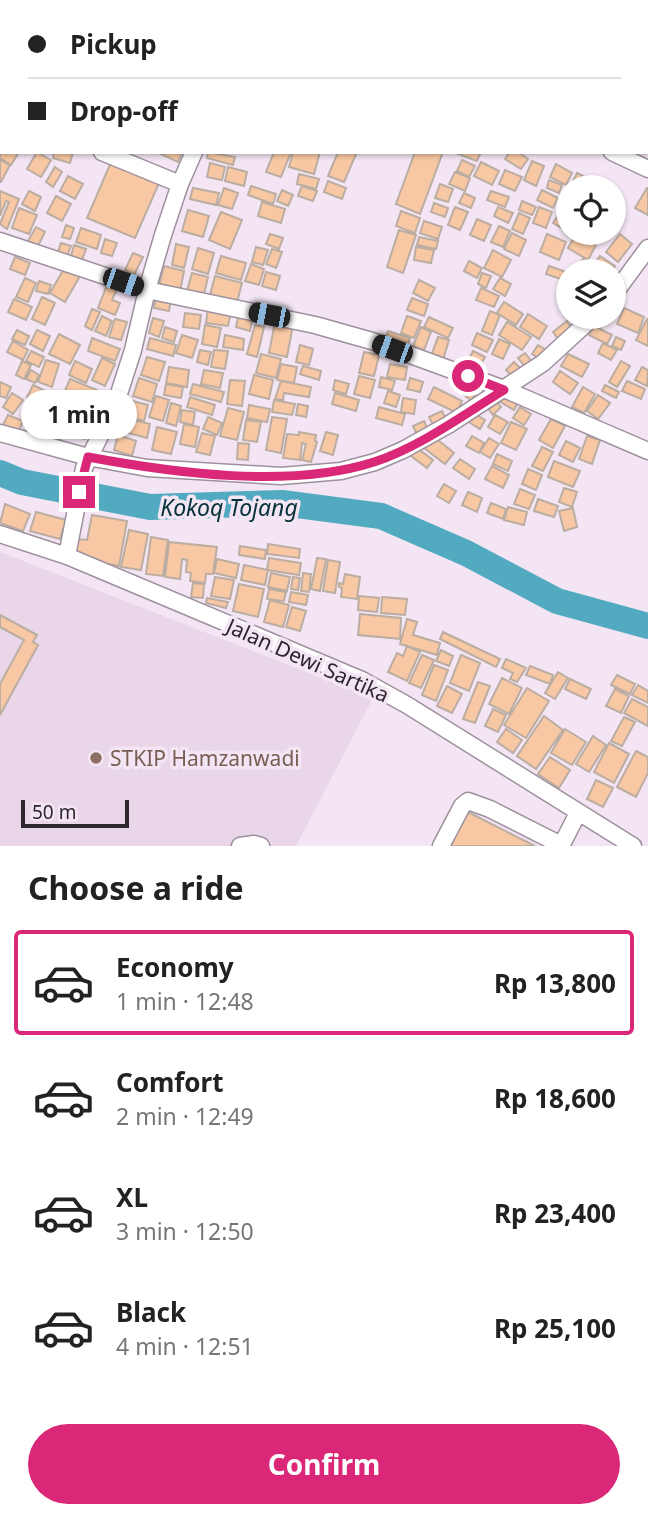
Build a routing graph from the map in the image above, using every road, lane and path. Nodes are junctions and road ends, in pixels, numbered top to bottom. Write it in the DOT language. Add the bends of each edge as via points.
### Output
graph roads {
  1 [pos="107,154"];
  2 [pos="193,154"];
  3 [pos="616,154"];
  4 [pos="648,169"];
  5 [pos="180,184"];
  6 [pos="0,241"];
  7 [pos="648,248"];
  8 [pos="626,278"];
  9 [pos="147,290"];
  10 [pos="580,329"];
  11 [pos="504,390"];
  12 [pos="0,433"];
  13 [pos="648,451"];
  14 [pos="86,463"];
  15 [pos="0,534"];
  16 [pos="67,556"];
  17 [pos="578,813"];
  18 [pos="561,845"];
  19 [pos="240,846"];
  20 [pos="261,846"];
  21 [pos="441,846"];
  22 [pos="633,846"];
  1 -- 5 [label="street"];
  2 -- 5 [label="street"];
  3 -- 4 [label="street"];
  5 -- 9 [label="street"];
  6 -- 9 [label="street"];
  7 -- 8 [label="street"];
  9 -- 11 [label="street" via="343,333"];
  9 -- 14 [label="street" via="116,406"];
  10 -- 11 [label="street"];
  11 -- 13 [label="street"];
  11 -- 14 [label="street" via="403,450 341,471 281,476"];
  12 -- 14 [label="street"];
  14 -- 16 [label="street"];
  15 -- 16 [label="street, Jalan Dewi Sartika"];
  16 -- 17 [label="street, Jalan Dewi Sartika" via="362,680"];
  17 -- 18 [label="street"];
  17 -- 22 [label="street, Jalan Dewi Sartika"];
  18 -- 21 [label="street" via="468,801"];
  19 -- 20 [label="street"];
}
